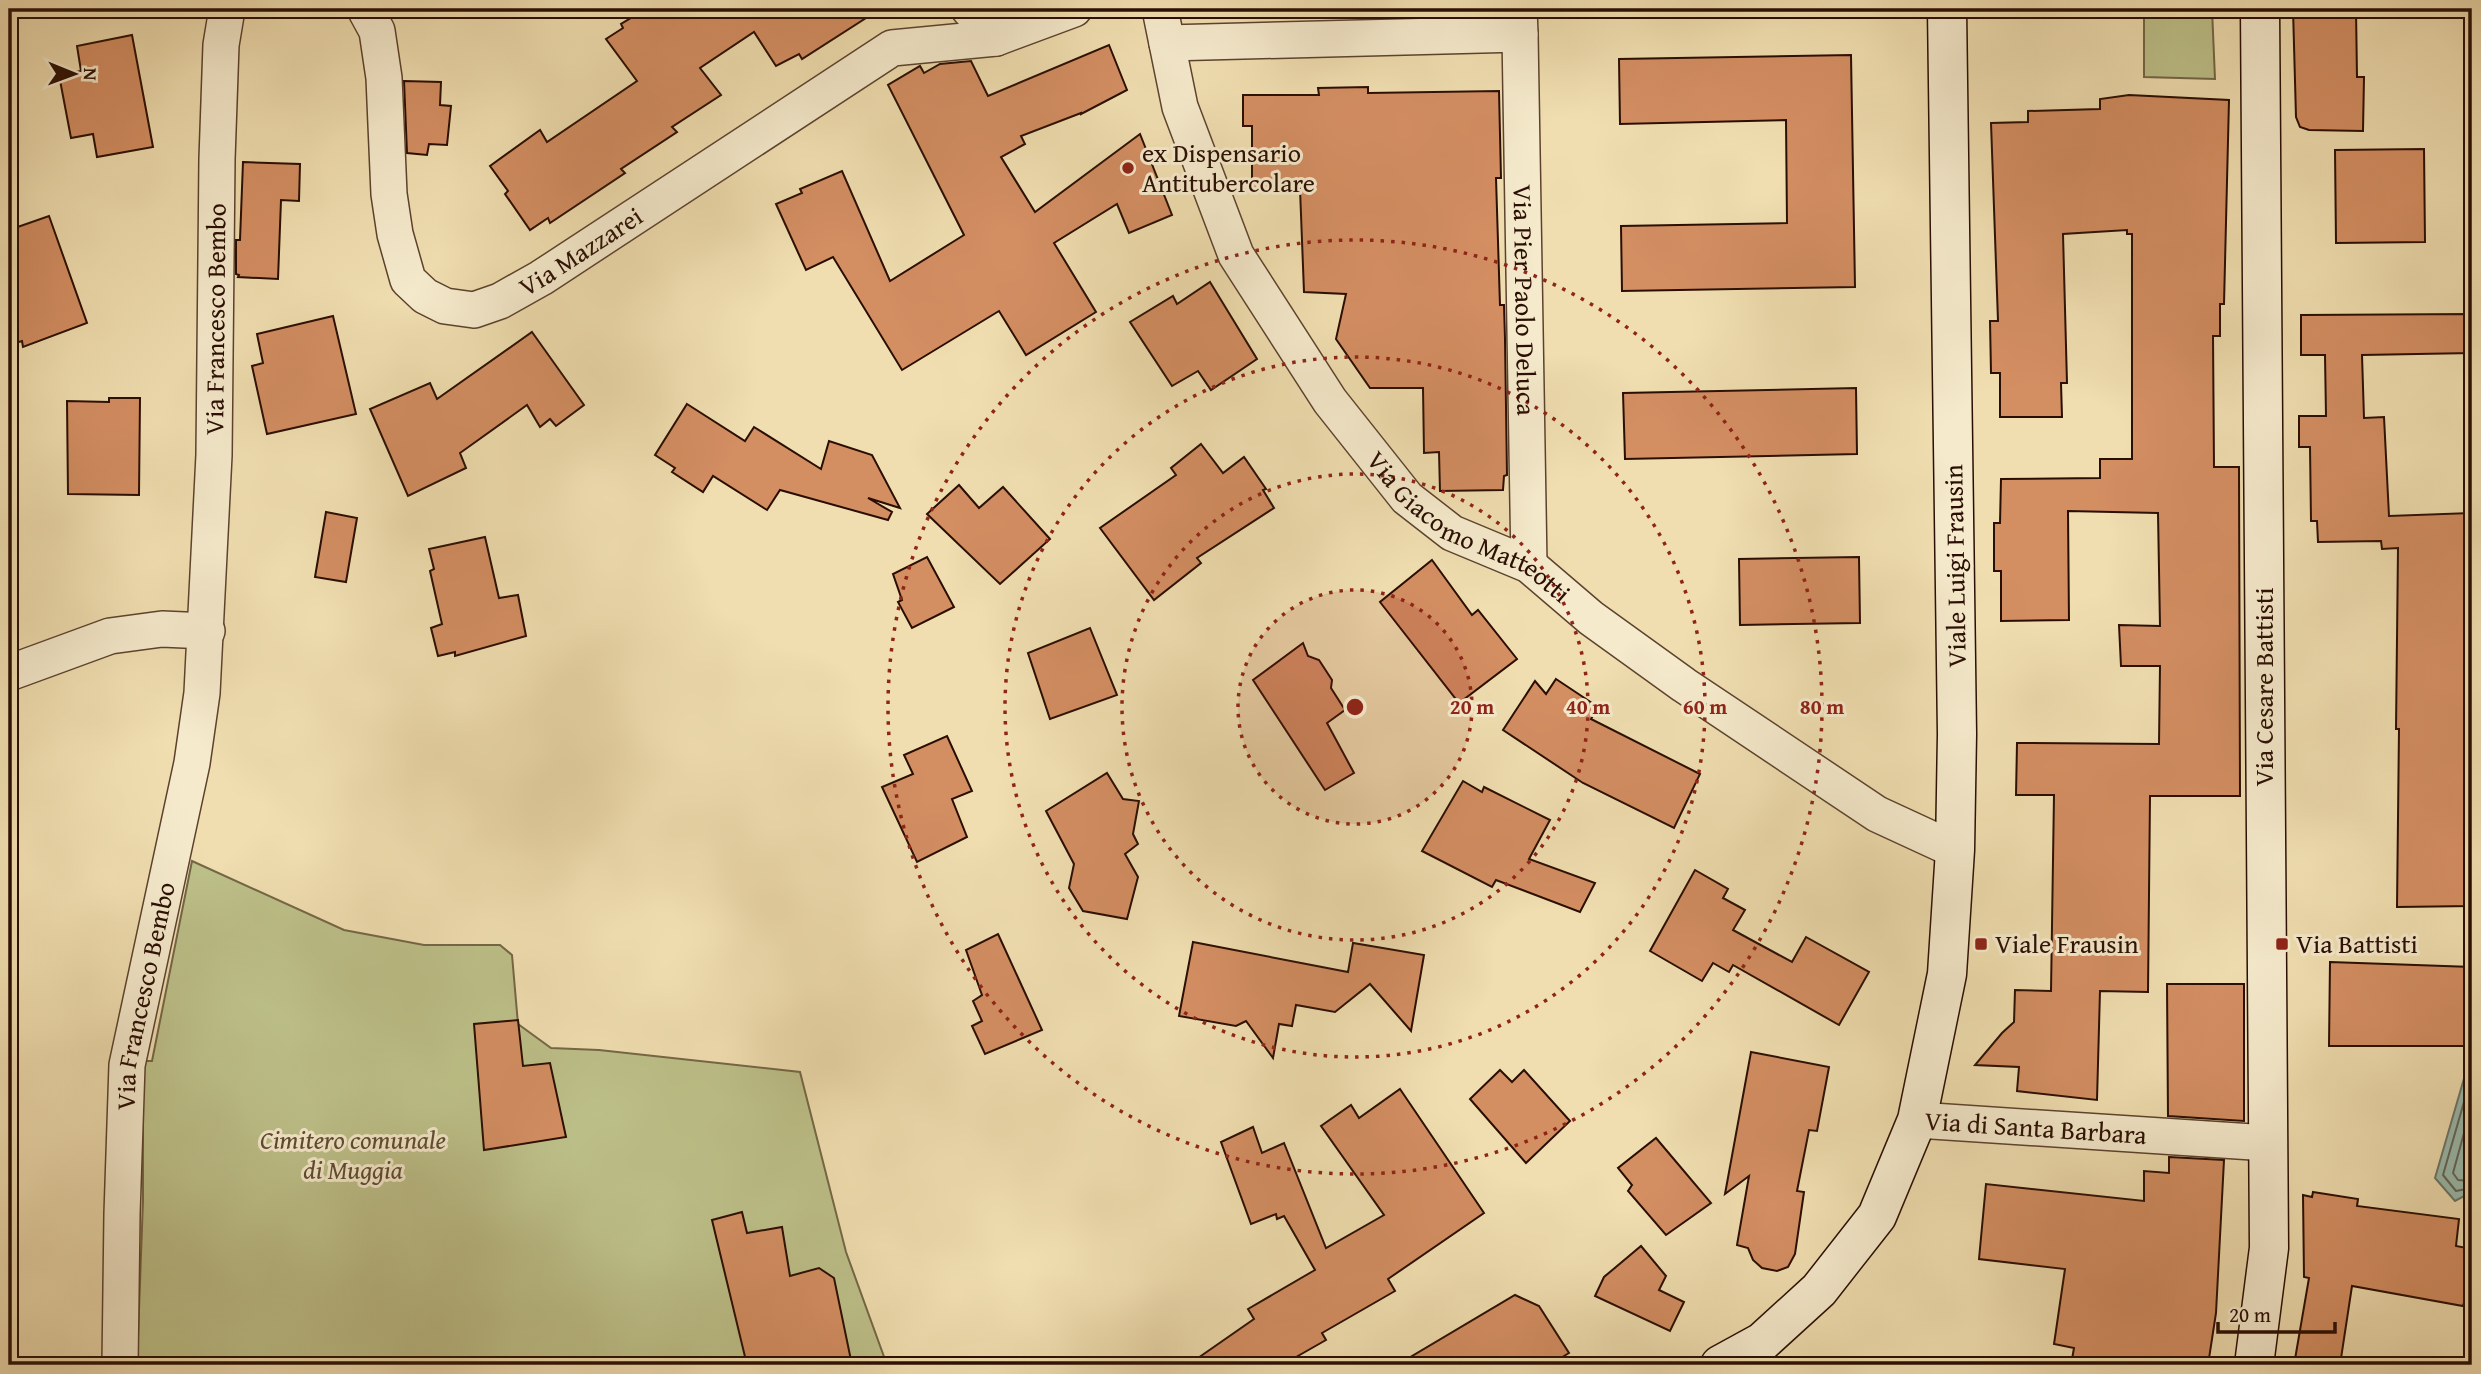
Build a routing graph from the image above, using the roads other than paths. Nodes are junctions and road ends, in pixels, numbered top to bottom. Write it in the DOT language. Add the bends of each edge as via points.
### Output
graph roads {
  1 [pos="365,9"];
  2 [pos="969,9"];
  3 [pos="1074,9"];
  4 [pos="1160,9"];
  5 [pos="1947,9"];
  6 [pos="2257,9"];
  7 [pos="229,10"];
  8 [pos="1520,21"];
  9 [pos="996,38"];
  10 [pos="1167,43"];
  11 [pos="1529,565"];
  12 [pos="207,631"];
  13 [pos="9,673"];
  14 [pos="1955,850"];
  15 [pos="1917,1120"];
  16 [pos="2268,1143"];
  17 [pos="120,1365"];
  18 [pos="1720,1365"];
  19 [pos="2254,1365"];
  1 -- 9 [label="street, Via Mazzarei" via="377,31 384,78 389,194 408,280 445,306 474,310 541,278 892,48"];
  2 -- 9 [label="street"];
  3 -- 9 [label="street, Via Mazzarei"];
  4 -- 10 [label="street, Via Giacomo Matteotti"];
  5 -- 14 [label="street, Viale Luigi Frausin"];
  6 -- 16 [label="street, Via Cesare Battisti" via="2261,54"];
  7 -- 12 [label="street, Via Francesco Bembo" via="221,45"];
  8 -- 10 [label="street" via="1349,38"];
  8 -- 11 [label="street, Via Pier Paolo Deluca"];
  10 -- 11 [label="street, Via Giacomo Matteotti" via="1180,107 1236,255 1330,401 1407,498 1452,533"];
  11 -- 14 [label="street, Via Giacomo Matteotti" via="1591,618 1830,783 1877,814"];
  12 -- 13 [label="street" via="162,629 110,636"];
  12 -- 17 [label="street, Via Francesco Bembo" via="192,763 127,1065"];
  14 -- 15 [label="street, Viale Luigi Frausin" via="1947,974"];
  15 -- 16 [label="street, Via di Santa Barbara"];
  15 -- 18 [label="street, Via di Santa Barbara" via="1877,1216 1819,1290 1762,1342"];
  16 -- 19 [label="street, Via Cesare Battisti" via="2269,1248"];
}
